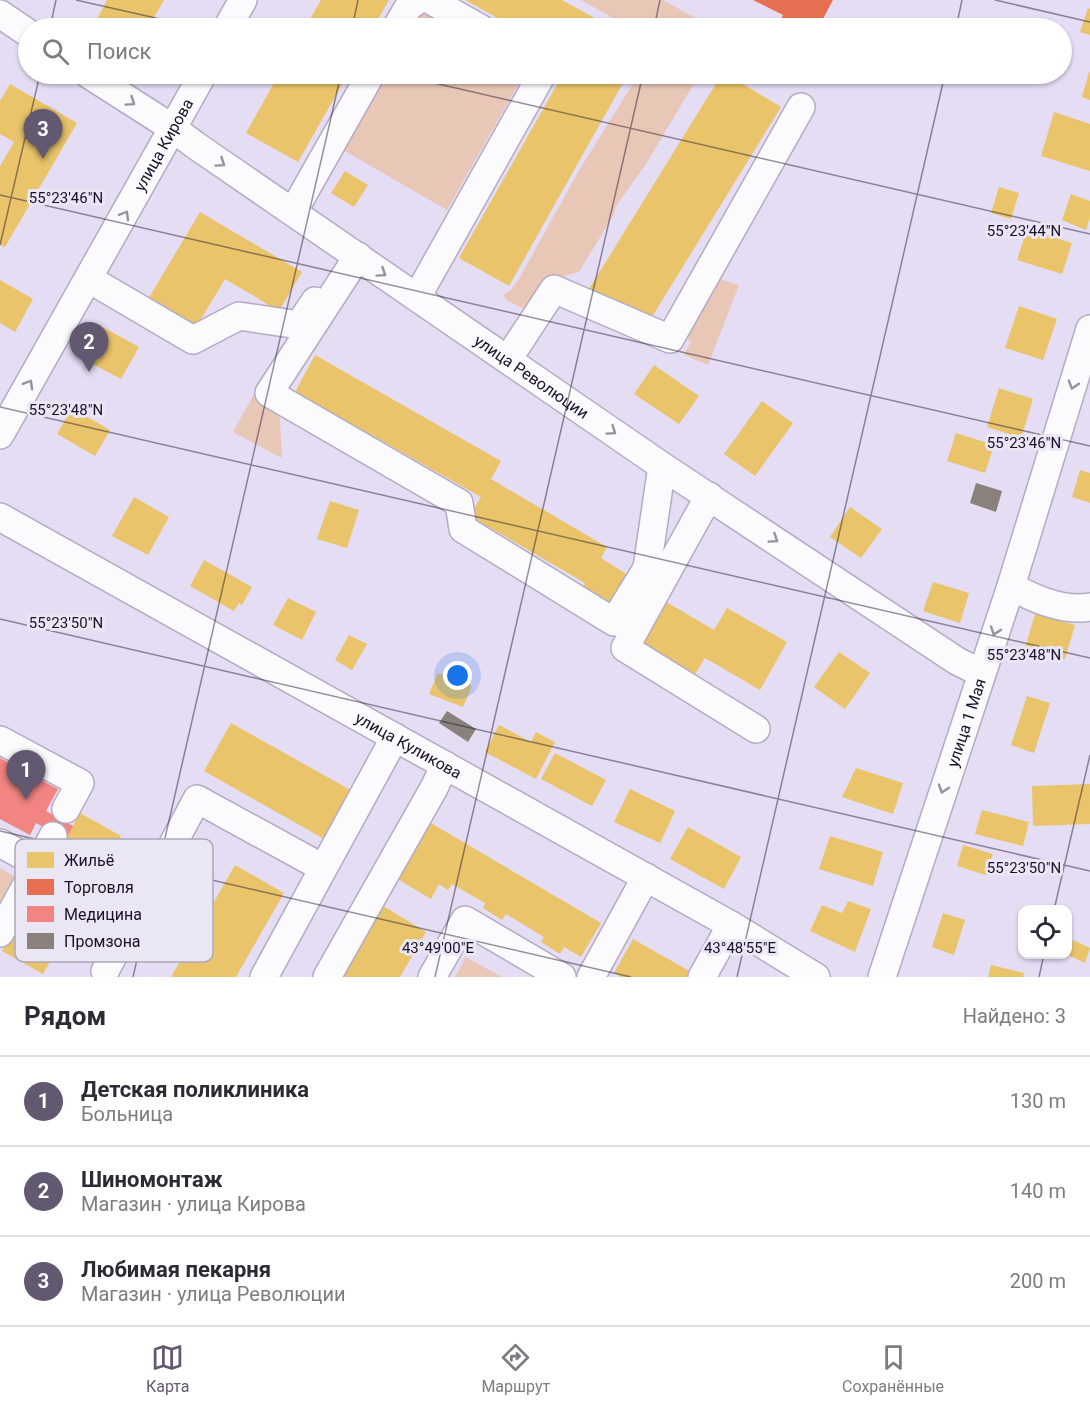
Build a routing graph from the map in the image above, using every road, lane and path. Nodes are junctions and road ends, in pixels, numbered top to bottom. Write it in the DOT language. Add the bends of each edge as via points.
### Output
graph roads {
  1 [pos="243,0"];
  2 [pos="418,0"];
  3 [pos="430,0"];
  4 [pos="0,14"];
  5 [pos="233,18"];
  6 [pos="402,18"];
  7 [pos="462,18"];
  8 [pos="18,26"];
  9 [pos="104,84"];
  10 [pos="198,84"];
  11 [pos="365,84"];
  12 [pos="537,84"];
  13 [pos="801,107"];
  14 [pos="174,129"];
  15 [pos="293,212"];
  16 [pos="353,253"];
  17 [pos="89,279"];
  18 [pos="417,297"];
  19 [pos="1090,329"];
  20 [pos="508,359"];
  21 [pos="0,435"];
  22 [pos="662,466"];
  23 [pos="709,496"];
  24 [pos="0,517"];
  25 [pos="1011,586"];
  26 [pos="1090,607"];
  27 [pos="981,673"];
  28 [pos="756,729"];
  29 [pos="395,737"];
  30 [pos="0,740"];
  31 [pos="445,765"];
  32 [pos="66,809"];
  33 [pos="53,836"];
  34 [pos="51,839"];
  35 [pos="176,839"];
  36 [pos="0,843"];
  37 [pos="15,851"];
  38 [pos="323,868"];
  39 [pos="646,877"];
  40 [pos="15,906"];
  41 [pos="731,925"];
  42 [pos="0,933"];
  43 [pos="110,962"];
  44 [pos="105,971"];
  45 [pos="264,977"];
  46 [pos="327,977"];
  47 [pos="432,977"];
  48 [pos="562,977"];
  49 [pos="591,977"];
  50 [pos="702,977"];
  51 [pos="816,977"];
  52 [pos="882,977"];
  1 -- 5 [label="street"];
  2 -- 6 [label="street"];
  3 -- 7 [label="street"];
  4 -- 8 [label="street"];
  9 -- 14 [label="street, улица Революции, one-way"];
  10 -- 14 [label="street, улица Кирова"];
  11 -- 15 [label="street"];
  12 -- 18 [label="street"];
  13 -- 20 [label="street" via="670,339 554,289"];
  14 -- 15 [label="street, улица Революции, one-way"];
  17 -- 14 [label="street, улица Кирова, one-way"];
  15 -- 16 [label="street, улица Революции"];
  16 -- 17 [label="street" via="299,325 239,316 193,340"];
  16 -- 18 [label="street, улица Революции, one-way"];
  16 -- 22 [label="street" via="269,393 459,503 463,529 614,622 647,568"];
  21 -- 17 [label="street, улица Кирова, one-way"];
  18 -- 20 [label="street, улица Революции"];
  19 -- 25 [label="street, улица 1 Мая, one-way"];
  20 -- 22 [label="street, улица Революции, one-way"];
  22 -- 23 [label="street, улица Революции"];
  23 -- 27 [label="street, улица Революции, one-way" via="957,661"];
  23 -- 28 [label="street" via="625,648"];
  24 -- 29 [label="street, улица Куликова"];
  25 -- 26 [label="street" via="1034,599 1078,609"];
  25 -- 27 [label="street, улица 1 Мая, one-way"];
  27 -- 52 [label="street, улица 1 Мая, one-way"];
  29 -- 31 [label="street, улица Куликова"];
  29 -- 38 [label="street"];
  30 -- 32 [label="street" via="80,783"];
  31 -- 39 [label="street, улица Куликова"];
  31 -- 46 [label="street"];
  33 -- 34 [label="street"];
  35 -- 38 [label="street" via="197,799"];
  36 -- 37 [label="street"];
  38 -- 45 [label="street"];
  39 -- 41 [label="street, улица Куликова"];
  39 -- 49 [label="street"];
  40 -- 42 [label="street"];
  41 -- 50 [label="street"];
  41 -- 51 [label="street, улица Куликова"];
  43 -- 44 [label="street"];
  47 -- 48 [label="street" via="465,920"];
}
